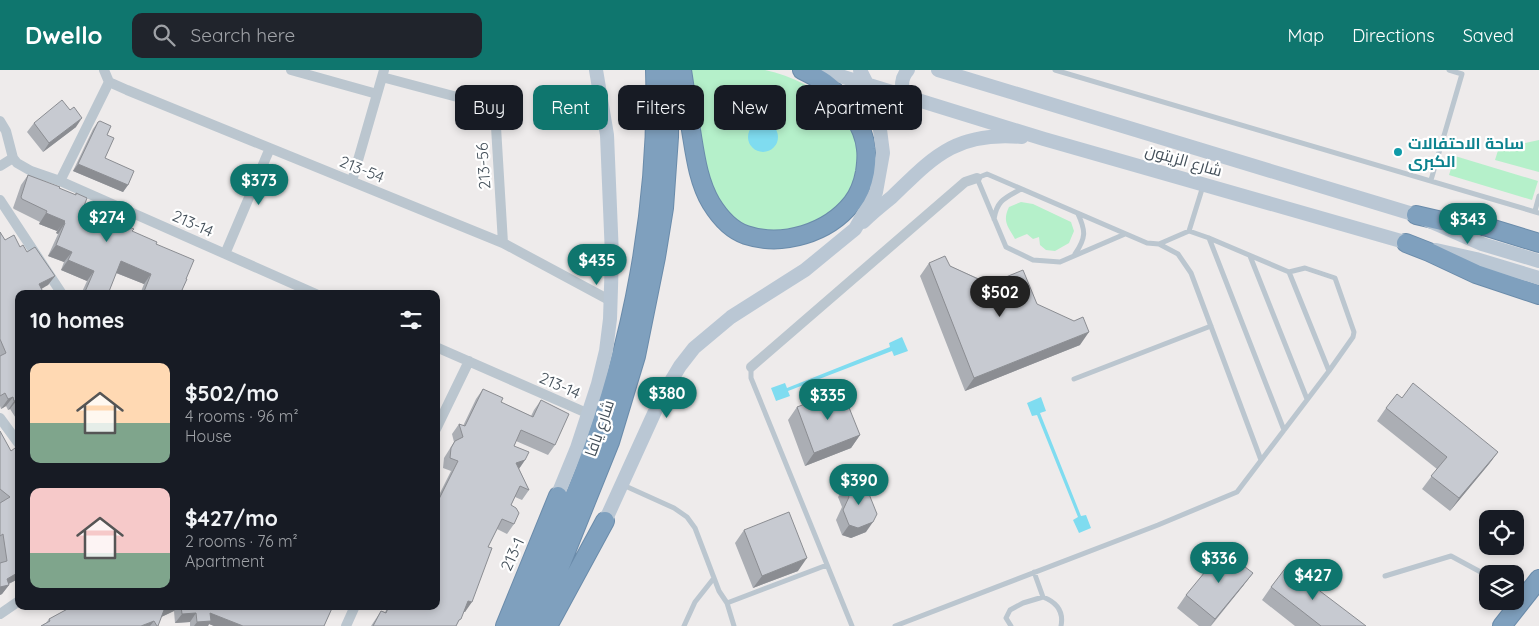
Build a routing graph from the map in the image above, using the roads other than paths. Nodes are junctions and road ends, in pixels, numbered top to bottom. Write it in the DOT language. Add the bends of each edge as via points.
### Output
graph roads {
  1 [pos="104,70"];
  2 [pos="291,70"];
  3 [pos="655,70"];
  4 [pos="669,70"];
  5 [pos="682,70"];
  6 [pos="802,70"];
  7 [pos="821,70"];
  8 [pos="860,70"];
  9 [pos="908,70"];
  10 [pos="938,70"];
  11 [pos="1055,70"];
  12 [pos="1449,70"];
  13 [pos="598,72"];
  14 [pos="1463,72"];
  15 [pos="383,73"];
  16 [pos="109,82"];
  17 [pos="867,84"];
  18 [pos="870,85"];
  19 [pos="901,85"];
  20 [pos="377,94"];
  21 [pos="922,101"];
  22 [pos="0,120"];
  23 [pos="1044,138"];
  24 [pos="270,148"];
  25 [pos="13,158"];
  26 [pos="0,166"];
  27 [pos="977,178"];
  28 [pos="1431,180"];
  29 [pos="60,181"];
  30 [pos="352,181"];
  31 [pos="1204,184"];
  32 [pos="1021,189"];
  33 [pos="1539,196"];
  34 [pos="0,200"];
  35 [pos="1537,212"];
  36 [pos="1078,213"];
  37 [pos="1416,215"];
  38 [pos="994,220"];
  39 [pos="1435,223"];
  40 [pos="855,229"];
  41 [pos="1189,231"];
  42 [pos="1125,234"];
  43 [pos="1210,238"];
  44 [pos="503,242"];
  45 [pos="1406,243"];
  46 [pos="1539,243"];
  47 [pos="1159,244"];
  48 [pos="1431,249"];
  49 [pos="225,254"];
  50 [pos="1073,256"];
  51 [pos="1250,256"];
  52 [pos="1539,261"];
  53 [pos="1289,272"];
  54 [pos="1539,278"];
  55 [pos="59,290"];
  56 [pos="307,290"];
  57 [pos="1539,295"];
  58 [pos="611,301"];
  59 [pos="1211,326"];
  60 [pos="440,349"];
  61 [pos="469,361"];
  62 [pos="751,367"];
  63 [pos="1329,371"];
  64 [pos="1074,379"];
  65 [pos="1307,399"];
  66 [pos="589,414"];
  67 [pos="0,418"];
  68 [pos="440,422"];
  69 [pos="1284,430"];
  70 [pos="15,439"];
  71 [pos="1261,460"];
  72 [pos="622,484"];
  73 [pos="558,496"];
  74 [pos="605,521"];
  75 [pos="827,565"];
  76 [pos="1479,571"];
  77 [pos="1034,572"];
  78 [pos="1385,576"];
  79 [pos="714,578"];
  80 [pos="1539,579"];
  81 [pos="1042,597"];
  82 [pos="15,604"];
  83 [pos="727,604"];
  84 [pos="353,610"];
  85 [pos="0,614"];
  86 [pos="346,626"];
  87 [pos="497,626"];
  88 [pos="505,626"];
  89 [pos="518,626"];
  90 [pos="536,626"];
  91 [pos="548,626"];
  92 [pos="557,626"];
  93 [pos="684,626"];
  94 [pos="734,626"];
  95 [pos="852,626"];
  96 [pos="896,626"];
  97 [pos="1010,626"];
  98 [pos="1061,626"];
  99 [pos="1502,626"];
  1 -- 16 [label="street"];
  2 -- 20 [label="street"];
  3 -- 89 [label="highway, شارع يافا" via="654,150 648,208 628,329 585,469"];
  4 -- 90 [label="highway, شارع يافا" via="664,208 636,356 610,442"];
  5 -- 6 [label="highway" via="696,159 710,202 724,221 745,235 783,239 818,230 837,218 853,202 862,185 866,166 861,128 844,101 826,84"];
  7 -- 17 [label="main road, شارع الزيتون"];
  8 -- 17 [label="main road"];
  9 -- 19 [label="main road"];
  10 -- 37 [label="main road, شارع الزيتون"];
  11 -- 28 [label="lane"];
  12 -- 14 [label="lane"];
  13 -- 58 [label="main road, 213-1" via="607,135"];
  14 -- 28 [label="lane"];
  15 -- 20 [label="street"];
  15 -- 44 [label="street, 213-56" via="476,102 490,112 496,127"];
  16 -- 24 [label="street, 213-54"];
  16 -- 29 [label="street"];
  17 -- 18 [label="main road, شارع الزيتون"];
  17 -- 40 [label="main road" via="878,114 883,153 876,192"];
  20 -- 30 [label="street"];
  21 -- 23 [label="main road, شارع الزيتون"];
  22 -- 25 [label="street" via="8,134"];
  23 -- 31 [label="main road, شارع الزيتون"];
  23 -- 40 [label="main road" via="1008,135 977,139 952,147 927,164"];
  24 -- 30 [label="street, 213-54"];
  24 -- 49 [label="street"];
  25 -- 26 [label="street"];
  25 -- 29 [label="street, 213-14" via="31,171"];
  27 -- 32 [label="lane" via="987,174"];
  27 -- 38 [label="lane"];
  27 -- 62 [label="street" via="964,182"];
  28 -- 35 [label="lane"];
  29 -- 49 [label="street, 213-14"];
  30 -- 44 [label="street, 213-54"];
  31 -- 41 [label="lane"];
  31 -- 45 [label="main road, شارع الزيتون"];
  32 -- 36 [label="lane"];
  32 -- 38 [label="lane" via="998,204"];
  33 -- 35 [label="lane"];
  34 -- 55 [label="street"];
  36 -- 42 [label="lane"];
  36 -- 50 [label="lane" via="1084,234"];
  37 -- 39 [label="main road, شارع الزيتون"];
  37 -- 46 [label="highway" via="1487,227"];
  38 -- 50 [label="lane" via="1006,247 1033,260 1060,262"];
  39 -- 48 [label="main road" via="1450,234 1453,243 1446,248"];
  39 -- 52 [label="main road, شارع الزيتون" via="1482,244"];
  40 -- 72 [label="main road" via="806,270 731,317 694,348 662,396"];
  41 -- 43 [label="lane"];
  41 -- 47 [label="lane"];
  42 -- 47 [label="lane"];
  42 -- 50 [label="lane"];
  43 -- 51 [label="lane"];
  43 -- 69 [label="lane"];
  44 -- 58 [label="street, 213-54"];
  45 -- 48 [label="main road, شارع الزيتون"];
  45 -- 57 [label="highway" via="1476,274"];
  47 -- 59 [label="lane" via="1178,254 1191,273"];
  48 -- 54 [label="main road, شارع الزيتون"];
  49 -- 56 [label="street, 213-14"];
  51 -- 53 [label="lane"];
  51 -- 65 [label="lane"];
  53 -- 63 [label="lane"];
  53 -- 63 [label="lane" via="1305,268 1335,278 1354,332"];
  58 -- 66 [label="main road, 213-1" via="606,351"];
  59 -- 64 [label="lane"];
  59 -- 71 [label="lane"];
  60 -- 61 [label="street, 213-14"];
  61 -- 66 [label="street, 213-14"];
  61 -- 68 [label="street"];
  62 -- 75 [label="lane" via="751,378"];
  63 -- 65 [label="lane"];
  65 -- 69 [label="lane"];
  66 -- 73 [label="main road, 213-1"];
  67 -- 70 [label="street"];
  69 -- 71 [label="lane"];
  71 -- 77 [label="lane" via="1237,492"];
  72 -- 74 [label="main road"];
  72 -- 79 [label="lane" via="687,517 695,528"];
  73 -- 87 [label="main road, 213-1"];
  73 -- 88 [label="highway"];
  74 -- 91 [label="highway"];
  74 -- 92 [label="main road"];
  75 -- 83 [label="lane"];
  75 -- 95 [label="lane"];
  76 -- 78 [label="lane" via="1451,556"];
  77 -- 81 [label="lane"];
  77 -- 96 [label="lane"];
  79 -- 83 [label="lane"];
  79 -- 93 [label="lane" via="695,602"];
  80 -- 99 [label="highway" via="1522,596"];
  81 -- 97 [label="lane" via="1010,610 1006,618"];
  81 -- 98 [label="lane" via="1053,601 1059,608"];
  82 -- 85 [label="street"];
  83 -- 94 [label="lane"];
  84 -- 86 [label="street"];
}
